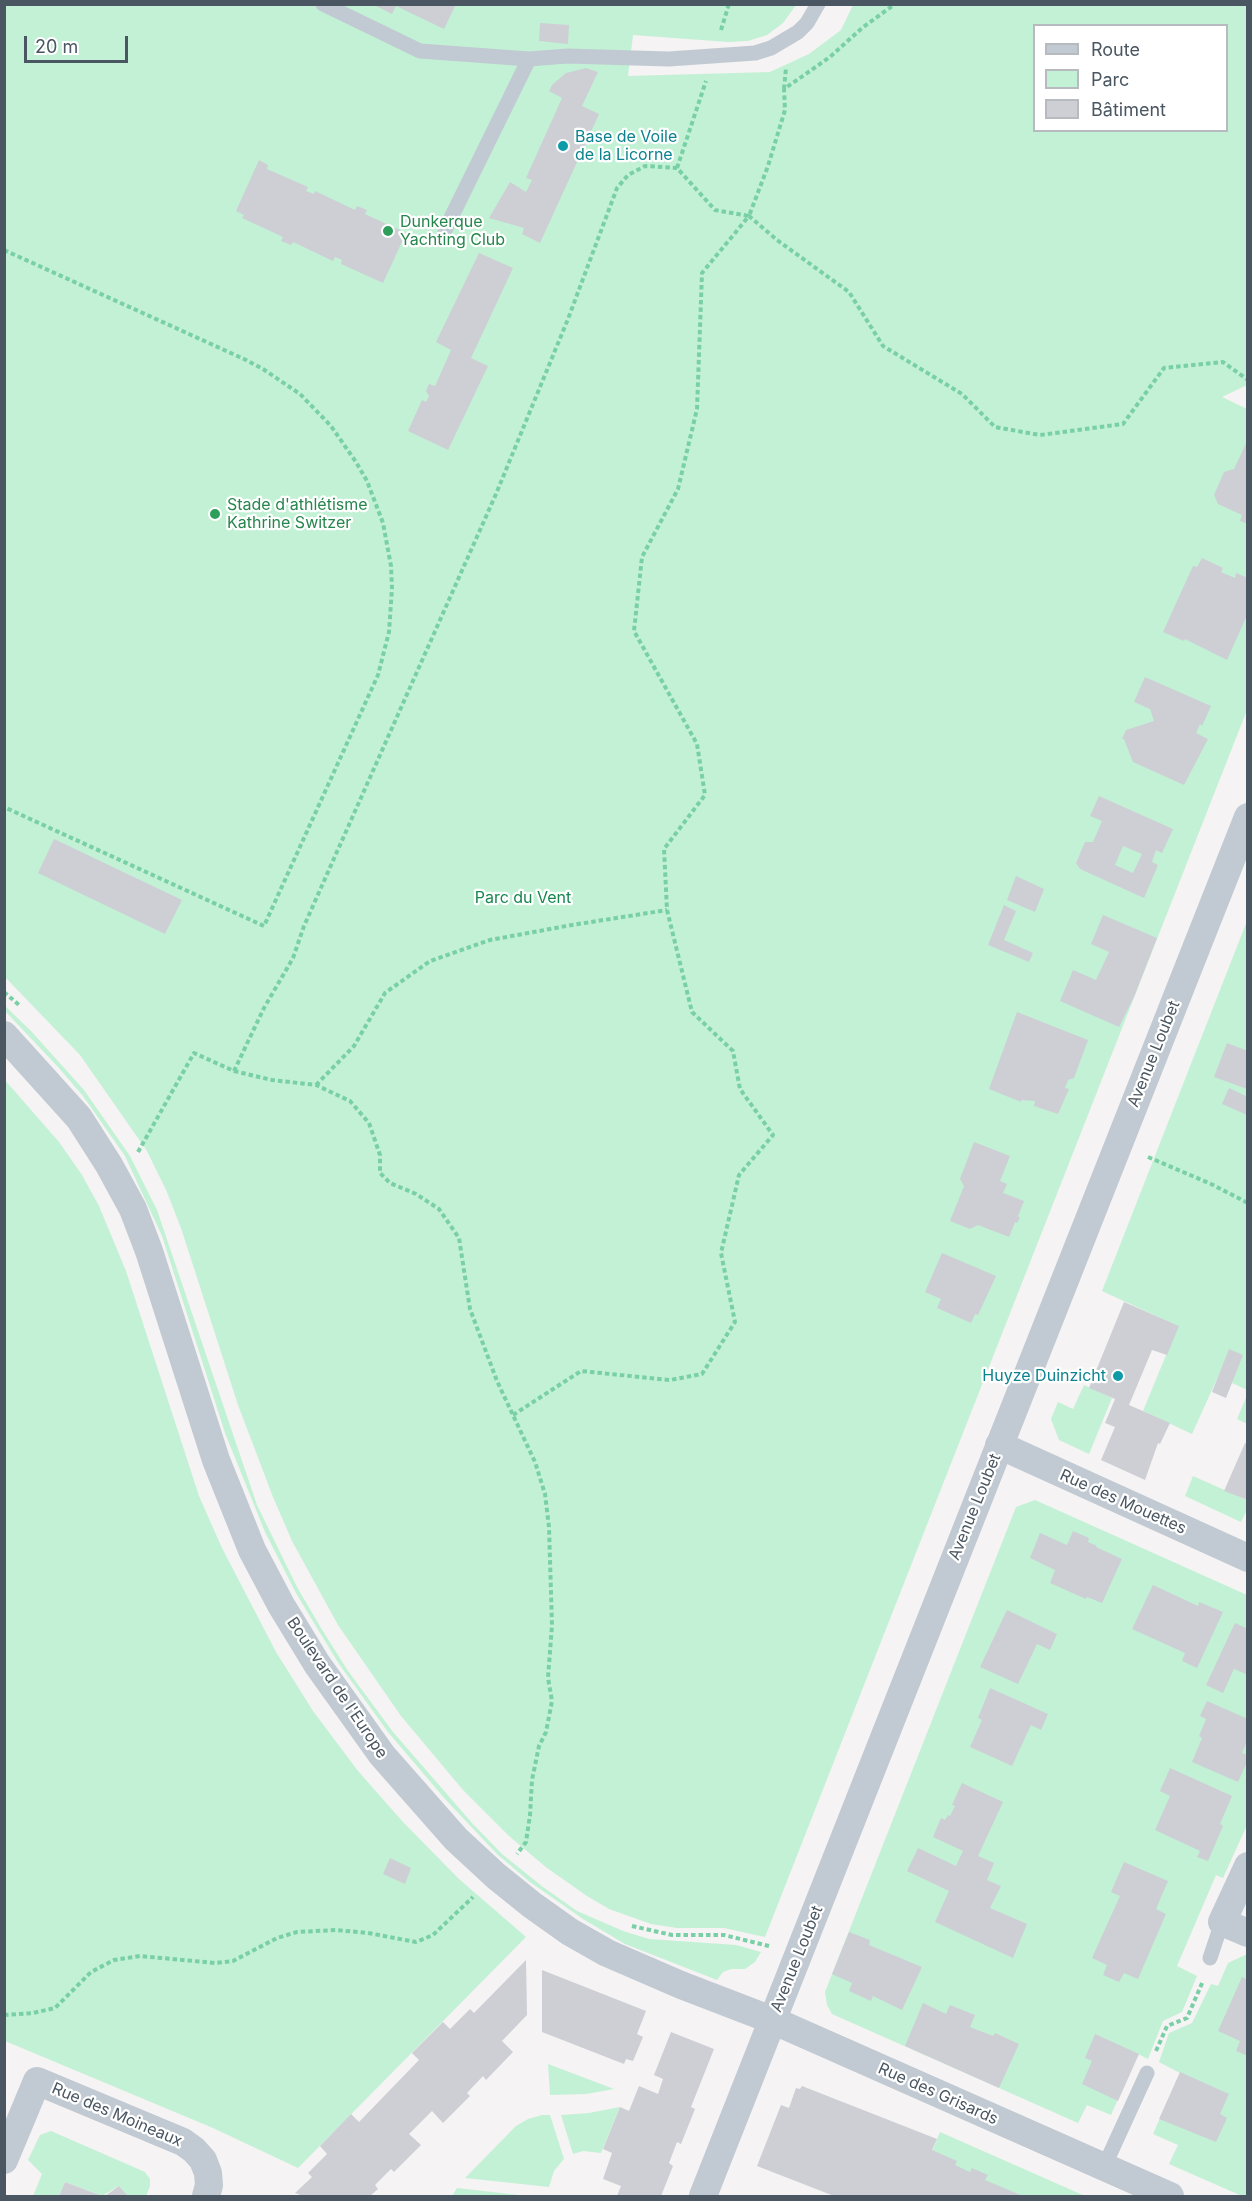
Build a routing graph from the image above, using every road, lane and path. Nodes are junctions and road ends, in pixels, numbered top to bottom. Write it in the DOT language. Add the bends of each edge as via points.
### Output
graph roads {
  1 [pos="323,4"];
  2 [pos="729,4"];
  3 [pos="818,4"];
  4 [pos="895,4"];
  5 [pos="714,56"];
  6 [pos="530,59"];
  7 [pos="677,168"];
  8 [pos="749,216"];
  9 [pos="445,230"];
  10 [pos="4,250"];
  11 [pos="1248,380"];
  12 [pos="4,807"];
  13 [pos="1248,817"];
  14 [pos="667,910"];
  15 [pos="4,992"];
  16 [pos="21,1008"];
  17 [pos="4,1035"];
  18 [pos="234,1071"];
  19 [pos="316,1085"];
  20 [pos="132,1143"];
  21 [pos="1118,1145"];
  22 [pos="138,1152"];
  23 [pos="143,1161"];
  24 [pos="1248,1203"];
  25 [pos="513,1415"];
  26 [pos="999,1445"];
  27 [pos="1248,1558"];
  28 [pos="509,1848"];
  29 [pos="516,1854"];
  30 [pos="524,1860"];
  31 [pos="1248,1866"];
  32 [pos="496,1876"];
  33 [pos="626,1924"];
  34 [pos="1235,1928"];
  35 [pos="798,1955"];
  36 [pos="1210,1958"];
  37 [pos="4,2015"];
  38 [pos="772,2020"];
  39 [pos="1147,2073"];
  40 [pos="4,2160"];
  41 [pos="1104,2167"];
  42 [pos="206,2196"];
  43 [pos="703,2196"];
  44 [pos="1170,2196"];
  1 -- 6 [label="lane" via="420,51"];
  2 -- 5 [label="path"];
  3 -- 5 [label="lane" via="798,32 771,48"];
  4 -- 8 [label="path" via="784,89 785,110"];
  5 -- 6 [label="lane"];
  5 -- 7 [label="path"];
  6 -- 9 [label="lane"];
  7 -- 8 [label="path" via="715,210"];
  7 -- 18 [label="path" via="645,166 628,175 617,188 496,494 293,958"];
  8 -- 11 [label="path" via="849,292 883,346 962,394 995,427 1040,435 1123,424 1164,368 1223,362"];
  8 -- 14 [label="path" via="702,273 696,409 678,489 642,557 633,632 697,744 705,795 664,849"];
  10 -- 12 [label="path" via="244,359 300,394 331,426 367,481 385,533 392,588 388,632 378,675 264,926"];
  13 -- 21 [label="street, Avenue Loubet"];
  14 -- 19 [label="path" via="490,940 430,961 385,993 354,1046"];
  14 -- 25 [label="path" via="692,1011 733,1051 740,1089 773,1135 739,1175 721,1253 735,1322 702,1374 670,1380 581,1371"];
  15 -- 16 [label="path"];
  17 -- 32 [label="street, Boulevard de l'Europe" via="79,1118 133,1209 227,1491 252,1550 298,1634 382,1755 456,1839"];
  18 -- 19 [label="path"];
  18 -- 22 [label="path" via="194,1053"];
  19 -- 25 [label="path" via="350,1101 369,1123 380,1155 380,1173 390,1183 439,1209 459,1238 470,1309"];
  20 -- 22 [label="path"];
  21 -- 24 [label="path"];
  21 -- 26 [label="street, Avenue Loubet"];
  22 -- 23 [label="path"];
  25 -- 29 [label="path" via="545,1494 552,1625 548,1678 552,1701 532,1780 525,1842"];
  26 -- 27 [label="street, Rue des Mouettes"];
  26 -- 35 [label="street, Avenue Loubet"];
  28 -- 29 [label="path"];
  29 -- 30 [label="path"];
  29 -- 32 [label="path"];
  31 -- 34 [label="street"];
  32 -- 37 [label="path" via="433,1935 416,1942 336,1930 297,1932 233,1961 140,1956 114,1960 91,1972 55,2008"];
  32 -- 38 [label="street, Boulevard de l'Europe" via="549,1918 607,1953"];
  33 -- 35 [label="path" via="672,1935 724,1935"];
  34 -- 36 [label="lane"];
  35 -- 38 [label="street, Avenue Loubet"];
  36 -- 39 [label="path" via="1187,2018 1167,2026"];
  38 -- 41 [label="street, Rue des Grisards"];
  38 -- 43 [label="street, Avenue Loubet"];
  39 -- 41 [label="lane"];
  40 -- 42 [label="street, Rue des Moineaux" via="37,2081 183,2142 203,2160 208,2173"];
  41 -- 44 [label="street, Rue des Grisards"];
}
